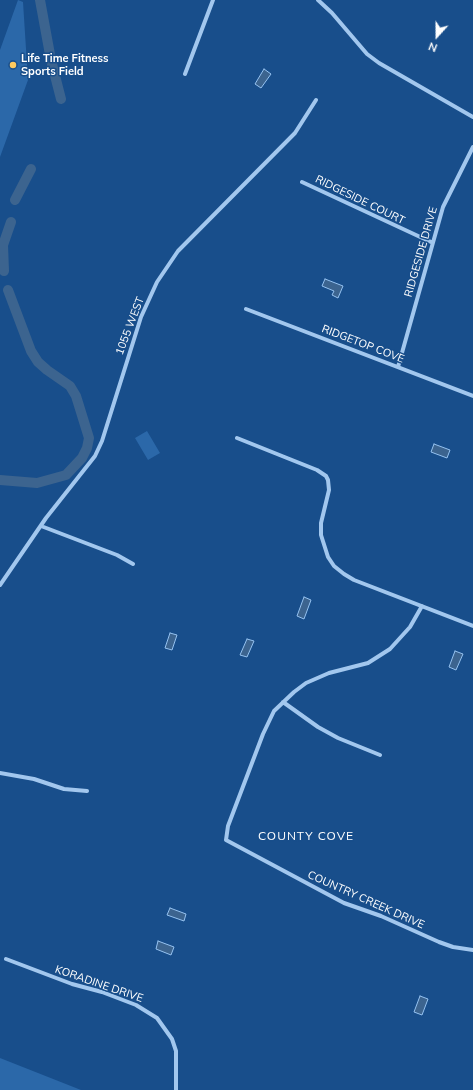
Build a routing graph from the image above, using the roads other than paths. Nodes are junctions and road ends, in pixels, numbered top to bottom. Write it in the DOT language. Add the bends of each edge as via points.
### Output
graph roads {
  1 [pos="213,0"];
  2 [pos="318,0"];
  3 [pos="325,2"];
  4 [pos="185,74"];
  5 [pos="316,100"];
  6 [pos="473,117"];
  7 [pos="473,147"];
  8 [pos="302,182"];
  9 [pos="432,242"];
  10 [pos="246,309"];
  11 [pos="398,367"];
  12 [pos="473,396"];
  13 [pos="236,438"];
  14 [pos="41,526"];
  15 [pos="133,564"];
  16 [pos="0,585"];
  17 [pos="422,606"];
  18 [pos="473,626"];
  19 [pos="283,702"];
  20 [pos="380,755"];
  21 [pos="0,773"];
  22 [pos="87,791"];
  23 [pos="473,950"];
  24 [pos="6,959"];
  25 [pos="176,1090"];
  1 -- 4 [label="street"];
  2 -- 3 [label="street"];
  3 -- 6 [label="street" via="356,43 379,63"];
  5 -- 14 [label="street, 1055 WEST" via="295,133 178,251 157,282 140,317 102,441 95,456"];
  7 -- 9 [label="street, RIDGESIDE DRIVE" via="448,193"];
  8 -- 9 [label="street, RIDGESIDE COURT"];
  9 -- 11 [label="street, RIDGESIDE DRIVE"];
  10 -- 11 [label="street, RIDGETOP COVE"];
  11 -- 12 [label="street, RIDGETOP COVE"];
  13 -- 17 [label="street" via="317,470 326,476 329,490 321,534 323,546 334,566 354,580"];
  14 -- 15 [label="street" via="117,555"];
  14 -- 16 [label="street, 1055 WEST"];
  17 -- 18 [label="street"];
  17 -- 19 [label="street, COUNTRY CREEK DRIVE" via="410,627 385,653 368,663 317,677"];
  19 -- 20 [label="street" via="332,734"];
  19 -- 23 [label="street, COUNTRY CREEK DRIVE" via="265,728 228,826 226,840 344,903 382,916 439,942"];
  21 -- 22 [label="street" via="34,779 64,789"];
  24 -- 25 [label="street, KORADINE DRIVE" via="136,1005 158,1018 172,1039 176,1051"];
}
